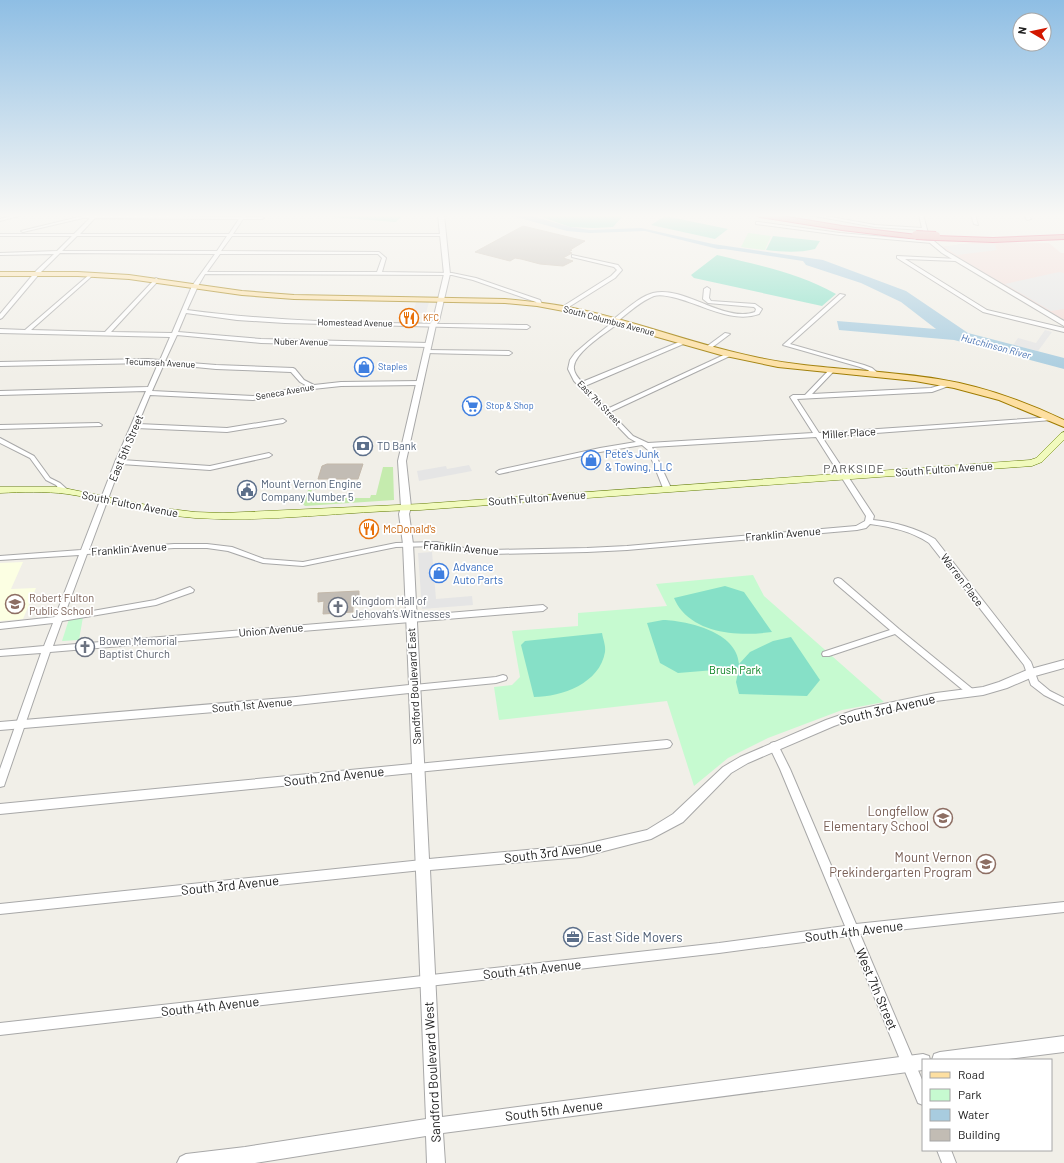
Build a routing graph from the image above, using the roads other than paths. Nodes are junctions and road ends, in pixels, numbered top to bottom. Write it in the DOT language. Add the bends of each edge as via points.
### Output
graph roads {
  1 [pos="41,269"];
  2 [pos="207,269"];
  3 [pos="380,269"];
  4 [pos="444,269"];
  5 [pos="619,269"];
  6 [pos="919,269"];
  7 [pos="972,269"];
  8 [pos="204,273"];
  9 [pos="0,274"];
  10 [pos="36,274"];
  11 [pos="379,274"];
  12 [pos="444,274"];
  13 [pos="90,275"];
  14 [pos="156,280"];
  15 [pos="195,286"];
  16 [pos="707,289"];
  17 [pos="842,295"];
  18 [pos="439,300"];
  19 [pos="539,304"];
  20 [pos="564,308"];
  21 [pos="184,311"];
  22 [pos="0,317"];
  23 [pos="616,321"];
  24 [pos="433,324"];
  25 [pos="1064,324"];
  26 [pos="527,327"];
  27 [pos="1064,330"];
  28 [pos="0,331"];
  29 [pos="27,331"];
  30 [pos="106,334"];
  31 [pos="175,334"];
  32 [pos="727,334"];
  33 [pos="686,341"];
  34 [pos="427,348"];
  35 [pos="708,348"];
  36 [pos="509,354"];
  37 [pos="730,354"];
  38 [pos="163,361"];
  39 [pos="848,362"];
  40 [pos="0,364"];
  41 [pos="832,370"];
  42 [pos="844,371"];
  43 [pos="877,375"];
  44 [pos="420,383"];
  45 [pos="951,384"];
  46 [pos="581,385"];
  47 [pos="313,387"];
  48 [pos="150,391"];
  49 [pos="0,393"];
  50 [pos="807,396"];
  51 [pos="607,412"];
  52 [pos="1052,418"];
  53 [pos="283,421"];
  54 [pos="1064,424"];
  55 [pos="98,425"];
  56 [pos="135,426"];
  57 [pos="0,427"];
  58 [pos="817,435"];
  59 [pos="1064,435"];
  60 [pos="0,440"];
  61 [pos="645,444"];
  62 [pos="269,455"];
  63 [pos="118,462"];
  64 [pos="499,472"];
  65 [pos="844,476"];
  66 [pos="667,488"];
  67 [pos="0,490"];
  68 [pos="65,491"];
  69 [pos="104,499"];
  70 [pos="406,507"];
  71 [pos="869,522"];
  72 [pos="408,544"];
  73 [pos="84,552"];
  74 [pos="0,558"];
  75 [pos="838,581"];
  76 [pos="190,590"];
  77 [pos="543,608"];
  78 [pos="60,618"];
  79 [pos="410,619"];
  80 [pos="0,626"];
  81 [pos="896,631"];
  82 [pos="47,649"];
  83 [pos="0,653"];
  84 [pos="826,654"];
  85 [pos="1064,664"];
  86 [pos="1031,673"];
  87 [pos="503,678"];
  88 [pos="414,688"];
  89 [pos="972,693"];
  90 [pos="1064,702"];
  91 [pos="21,724"];
  92 [pos="0,726"];
  93 [pos="667,744"];
  94 [pos="774,746"];
  95 [pos="417,768"];
  96 [pos="0,783"];
  97 [pos="0,809"];
  98 [pos="422,865"];
  99 [pos="1064,908"];
  100 [pos="0,910"];
  101 [pos="852,930"];
  102 [pos="428,981"];
  103 [pos="0,1029"];
  104 [pos="1064,1044"];
  105 [pos="948,1059"];
  106 [pos="916,1063"];
  107 [pos="922,1093"];
  108 [pos="434,1126"];
  109 [pos="944,1151"];
  110 [pos="186,1163"];
  111 [pos="436,1163"];
  112 [pos="949,1163"];
  1 -- 10 [label="street"];
  2 -- 8 [label="street, East 5th Street"];
  3 -- 11 [label="street"];
  4 -- 12 [label="street, Sandford Boulevard East"];
  5 -- 20 [label="street" via="613,277"];
  6 -- 27 [label="street" via="986,311"];
  7 -- 25 [label="street"];
  8 -- 11 [label="street"];
  8 -- 15 [label="street, East 5th Street"];
  9 -- 10 [label="main road, South Columbus Avenue"];
  10 -- 13 [label="main road, South Columbus Avenue"];
  10 -- 22 [label="street"];
  11 -- 12 [label="street"];
  12 -- 18 [label="street, Sandford Boulevard East"];
  12 -- 19 [label="street" via="474,279 538,301"];
  13 -- 14 [label="main road, South Columbus Avenue"];
  13 -- 29 [label="street"];
  14 -- 15 [label="main road, South Columbus Avenue"];
  14 -- 30 [label="street"];
  15 -- 18 [label="main road, South Columbus Avenue" via="275,296"];
  15 -- 21 [label="street, East 5th Street"];
  16 -- 23 [label="street, East 7th Street" via="706,299 710,302 755,306 759,309 749,317 667,294 654,294"];
  17 -- 39 [label="street" via="786,345"];
  18 -- 19 [label="main road, South Columbus Avenue"];
  18 -- 24 [label="street, Sandford Boulevard East" via="430,321"];
  19 -- 20 [label="main road, South Columbus Avenue"];
  20 -- 23 [label="main road, South Columbus Avenue"];
  21 -- 24 [label="street, Homestead Avenue" via="284,321"];
  21 -- 31 [label="street, East 5th Street"];
  23 -- 33 [label="main road, South Columbus Avenue"];
  23 -- 46 [label="street, East 7th Street" via="573,360 571,370"];
  24 -- 26 [label="street, Homestead Avenue"];
  24 -- 34 [label="street, Sandford Boulevard East"];
  28 -- 29 [label="street, Nuber Avenue"];
  29 -- 30 [label="street, Nuber Avenue"];
  30 -- 31 [label="street, Nuber Avenue"];
  31 -- 34 [label="street, Nuber Avenue"];
  31 -- 38 [label="street, East 5th Street"];
  32 -- 35 [label="street"];
  33 -- 35 [label="main road, South Columbus Avenue"];
  33 -- 46 [label="street"];
  34 -- 36 [label="street, Nuber Avenue"];
  34 -- 44 [label="street, Sandford Boulevard East"];
  35 -- 37 [label="main road, South Columbus Avenue"];
  37 -- 41 [label="main road, South Columbus Avenue" via="766,363"];
  37 -- 51 [label="street"];
  38 -- 40 [label="street, Tecumseh Avenue"];
  38 -- 47 [label="street, Tecumseh Avenue" via="216,367 293,370"];
  38 -- 48 [label="street, East 5th Street"];
  39 -- 42 [label="street" via="853,368"];
  39 -- 43 [label="street" via="870,369"];
  41 -- 42 [label="main road, South Columbus Avenue"];
  41 -- 50 [label="street"];
  42 -- 43 [label="main road, South Columbus Avenue"];
  43 -- 45 [label="main road, South Columbus Avenue"];
  44 -- 47 [label="street, Seneca Avenue"];
  44 -- 70 [label="street, Sandford Boulevard East" via="402,461"];
  45 -- 50 [label="street" via="932,390"];
  45 -- 52 [label="main road, South Columbus Avenue" via="1001,398"];
  46 -- 51 [label="street, East 7th Street"];
  47 -- 48 [label="street, Seneca Avenue" via="253,398"];
  48 -- 49 [label="street, Seneca Avenue"];
  48 -- 56 [label="street, East 5th Street"];
  50 -- 58 [label="street" via="793,397"];
  51 -- 61 [label="street, East 7th Street" via="631,437"];
  52 -- 54 [label="main road, South Columbus Avenue"];
  52 -- 58 [label="street, Miller Place"];
  53 -- 56 [label="street" via="220,430"];
  55 -- 57 [label="street"];
  56 -- 63 [label="street, East 5th Street"];
  58 -- 61 [label="street, Miller Place"];
  58 -- 65 [label="street"];
  59 -- 65 [label="main road, South Fulton Avenue" via="1039,460 1032,463"];
  60 -- 68 [label="street" via="32,457 48,479"];
  61 -- 64 [label="street, Miller Place" via="600,450"];
  61 -- 66 [label="street, East 7th Street" via="651,450"];
  62 -- 63 [label="street" via="210,468"];
  63 -- 69 [label="street, East 5th Street"];
  65 -- 66 [label="main road, South Fulton Avenue"];
  65 -- 71 [label="street" via="866,508 870,516"];
  66 -- 70 [label="main road, South Fulton Avenue"];
  67 -- 68 [label="main road, South Fulton Avenue"];
  68 -- 69 [label="main road, South Fulton Avenue"];
  69 -- 70 [label="main road, South Fulton Avenue" via="158,511 205,516"];
  69 -- 73 [label="street, East 5th Street"];
  70 -- 72 [label="street, Sandford Boulevard East" via="404,514"];
  71 -- 72 [label="street, Franklin Avenue" via="857,528 619,549 491,552 437,544"];
  71 -- 86 [label="street, Warren Place" via="908,529 932,541 1028,664"];
  72 -- 73 [label="street, Franklin Avenue" via="373,548 302,564 263,561 229,549 207,546"];
  72 -- 79 [label="street, Sandford Boulevard East"];
  73 -- 74 [label="street, Franklin Avenue"];
  73 -- 78 [label="street, East 5th Street"];
  75 -- 81 [label="street"];
  76 -- 78 [label="street" via="156,602"];
  77 -- 79 [label="street, Union Avenue"];
  78 -- 80 [label="street"];
  78 -- 82 [label="street, East 5th Street"];
  79 -- 82 [label="street, Union Avenue"];
  79 -- 88 [label="street, Sandford Boulevard East"];
  81 -- 84 [label="street"];
  81 -- 89 [label="street"];
  82 -- 83 [label="street, Union Avenue"];
  82 -- 91 [label="street, East 5th Street"];
  85 -- 86 [label="street, South 3rd Avenue"];
  86 -- 89 [label="street, South 3rd Avenue" via="1003,685"];
  86 -- 90 [label="street, Warren Place" via="1034,682"];
  87 -- 88 [label="street, South 1st Avenue"];
  88 -- 91 [label="street, South 1st Avenue" via="296,701"];
  88 -- 95 [label="street, Sandford Boulevard East"];
  89 -- 94 [label="street, South 3rd Avenue" via="936,697 855,714"];
  91 -- 92 [label="street, South 1st Avenue"];
  91 -- 96 [label="street, East 5th Street"];
  93 -- 95 [label="street, South 2nd Avenue"];
  94 -- 98 [label="street, South 3rd Avenue" via="727,770 678,818 651,834 581,851"];
  94 -- 101 [label="street, West 7th Street"];
  95 -- 97 [label="street, South 2nd Avenue"];
  95 -- 98 [label="street, Sandford Boulevard East"];
  98 -- 100 [label="street, South 3rd Avenue"];
  98 -- 102 [label="street, Sandford Boulevard East"];
  99 -- 101 [label="street, South 4th Avenue"];
  101 -- 102 [label="street, South 4th Avenue"];
  101 -- 106 [label="street, West 7th Street"];
  102 -- 103 [label="street, South 4th Avenue"];
  102 -- 108 [label="street, Sandford Boulevard West"];
  104 -- 105 [label="street"];
  106 -- 107 [label="street, West 7th Street"];
  106 -- 108 [label="street, South 5th Avenue"];
  108 -- 110 [label="street, South 5th Avenue"];
  108 -- 111 [label="street, Sandford Boulevard West"];
  109 -- 112 [label="street"];
}
